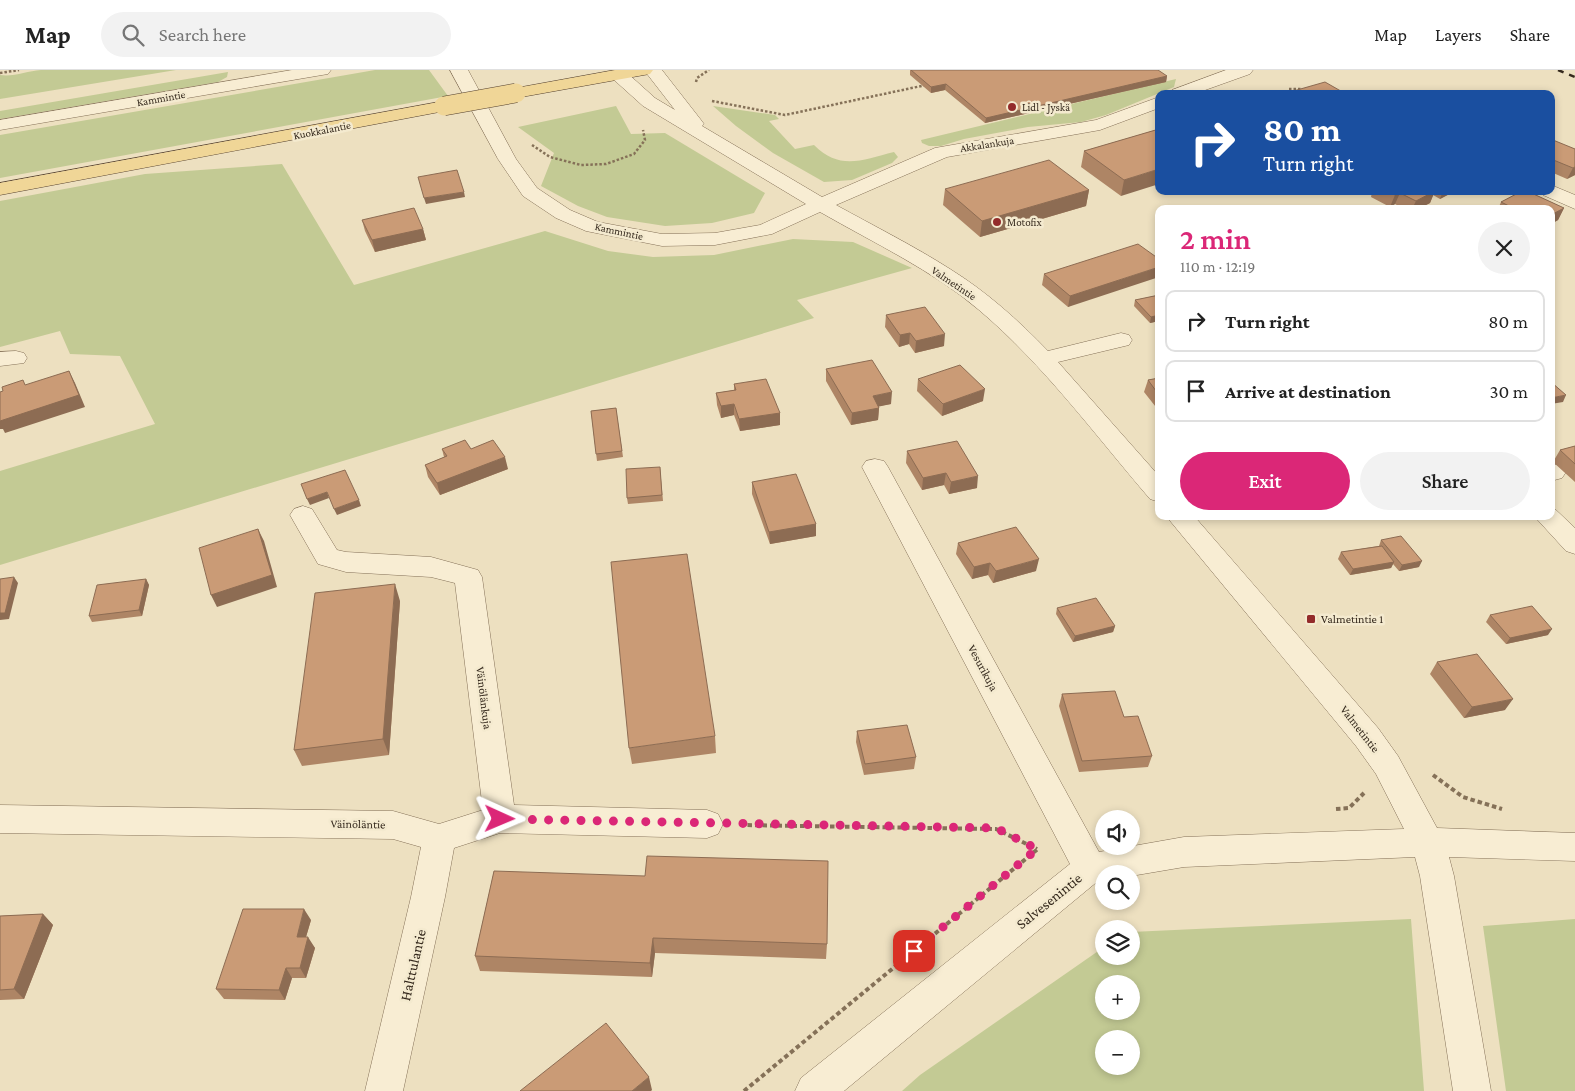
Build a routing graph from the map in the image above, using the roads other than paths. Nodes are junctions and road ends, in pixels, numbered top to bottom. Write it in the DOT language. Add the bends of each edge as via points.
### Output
graph roads {
  1 [pos="322,70"];
  2 [pos="459,70"];
  3 [pos="644,70"];
  4 [pos="653,70"];
  5 [pos="1244,70"];
  6 [pos="619,75"];
  7 [pos="1182,90"];
  8 [pos="1155,104"];
  9 [pos="0,125"];
  10 [pos="701,134"];
  11 [pos="0,189"];
  12 [pos="1555,193"];
  13 [pos="1575,203"];
  14 [pos="821,204"];
  15 [pos="1121,340"];
  16 [pos="1043,359"];
  17 [pos="875,467"];
  18 [pos="1155,487"];
  19 [pos="303,515"];
  20 [pos="1182,520"];
  21 [pos="1551,520"];
  22 [pos="1575,544"];
  23 [pos="0,819"];
  24 [pos="500,819"];
  25 [pos="706,824"];
  26 [pos="439,838"];
  27 [pos="1428,842"];
  28 [pos="1575,847"];
  29 [pos="1090,868"];
  30 [pos="384,1091"];
  31 [pos="814,1091"];
  32 [pos="1472,1091"];
  1 -- 9 [label="street, Kammintie"];
  2 -- 14 [label="street, Kammintie" via="530,192 563,214 593,227 662,240 715,238 765,230"];
  3 -- 6 [label="main road, Kuokkalantie"];
  4 -- 10 [label="street, Valmetintie"];
  5 -- 7 [label="street" via="1192,80"];
  6 -- 10 [label="street, Valmetintie" via="649,102"];
  6 -- 11 [label="main road, Kuokkalantie, bridge"];
  8 -- 14 [label="street, Akkalankuja" via="1100,125 942,152"];
  10 -- 14 [label="street, Valmetintie"];
  12 -- 13 [label="street"];
  14 -- 16 [label="street, Valmetintie" via="943,274 985,304"];
  15 -- 16 [label="street"];
  16 -- 18 [label="street, Valmetintie"];
  17 -- 29 [label="street, Vesurikuja"];
  19 -- 24 [label="street, Väinölänkuja" via="328,557 346,562 431,567 468,577"];
  20 -- 27 [label="street, Valmetintie" via="1367,737 1400,787"];
  21 -- 22 [label="street"];
  23 -- 26 [label="street, Väinöläntie" via="392,825"];
  24 -- 25 [label="street"];
  24 -- 26 [label="street"];
  26 -- 30 [label="street, Halttulantie"];
  27 -- 28 [label="street"];
  27 -- 29 [label="street, Salvesenintie" via="1184,852"];
  27 -- 32 [label="street, Valmetintie" via="1437,876"];
  29 -- 31 [label="street, Salvesenintie"];
}
